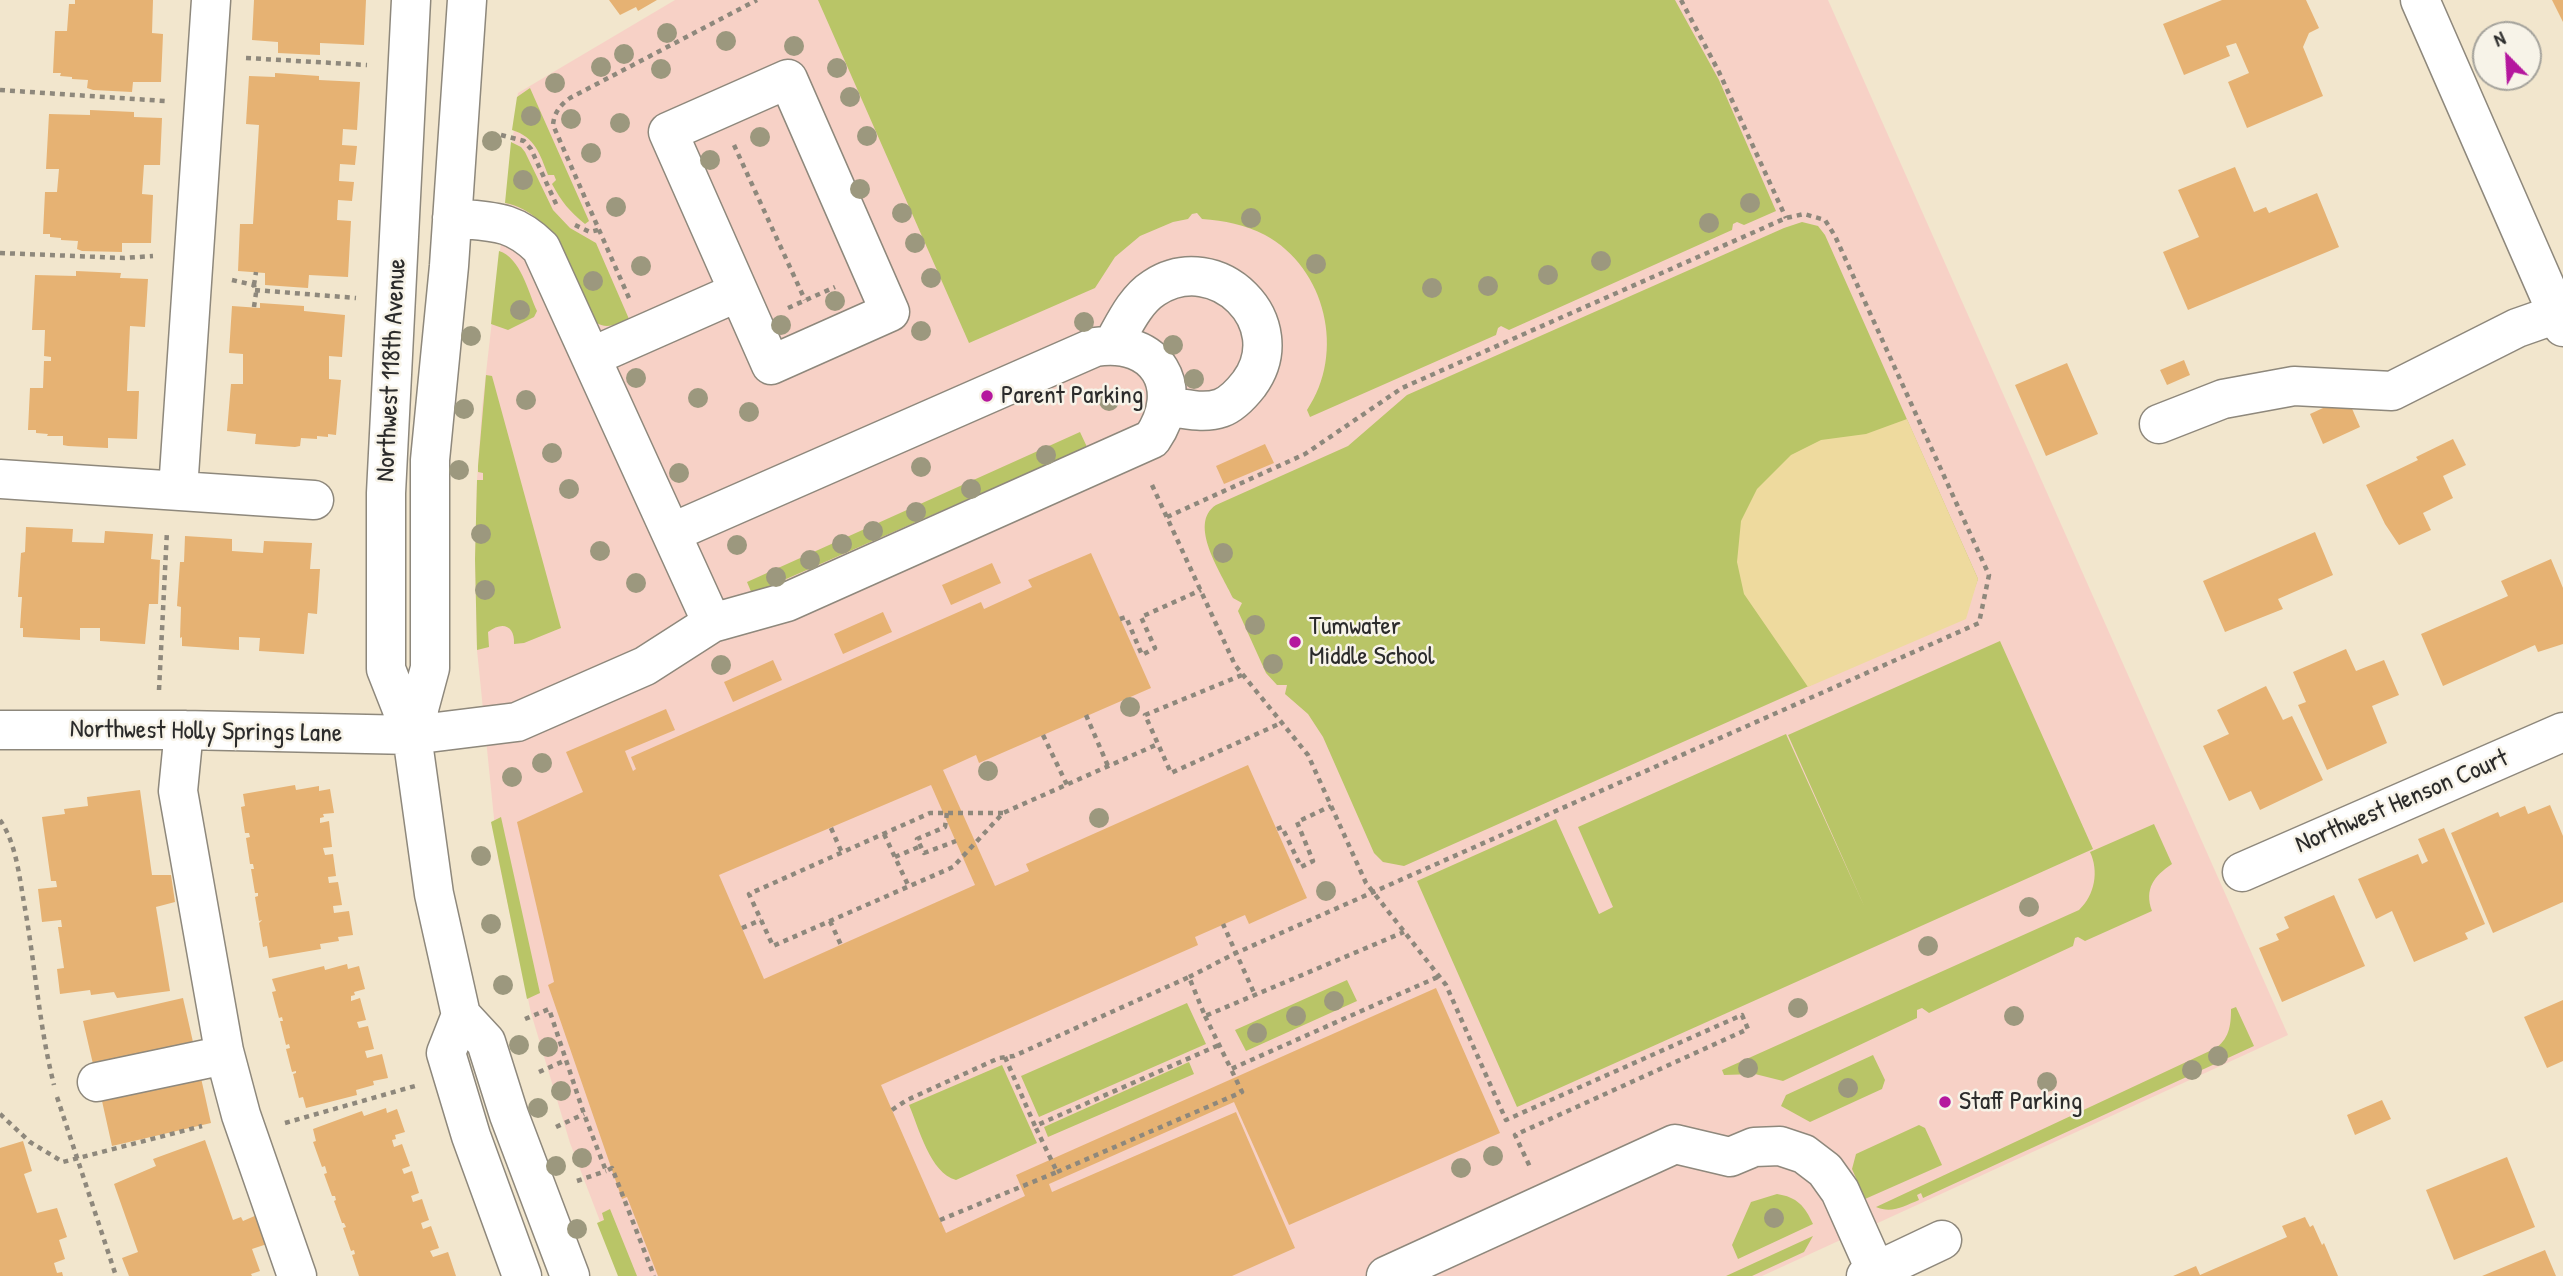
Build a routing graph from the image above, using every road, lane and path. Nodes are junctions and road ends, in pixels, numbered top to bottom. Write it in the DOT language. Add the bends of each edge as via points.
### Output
graph roads {
  1 [pos="211,0"];
  2 [pos="411,0"];
  3 [pos="467,0"];
  4 [pos="757,0"];
  5 [pos="1681,0"];
  6 [pos="2420,0"];
  7 [pos="207,56"];
  8 [pos="408,68"];
  9 [pos="0,90"];
  10 [pos="204,104"];
  11 [pos="719,110"];
  12 [pos="501,135"];
  13 [pos="562,214"];
  14 [pos="452,218"];
  15 [pos="1786,218"];
  16 [pos="568,219"];
  17 [pos="598,230"];
  18 [pos="0,253"];
  19 [pos="194,259"];
  20 [pos="256,272"];
  21 [pos="738,292"];
  22 [pos="366,299"];
  23 [pos="805,300"];
  24 [pos="2560,320"];
  25 [pos="644,334"];
  26 [pos="1113,344"];
  27 [pos="591,357"];
  28 [pos="1168,406"];
  29 [pos="2159,424"];
  30 [pos="0,479"];
  31 [pos="1152,485"];
  32 [pos="174,490"];
  33 [pos="314,500"];
  34 [pos="1167,517"];
  35 [pos="671,533"];
  36 [pos="1201,590"];
  37 [pos="1120,619"];
  38 [pos="712,623"];
  39 [pos="1242,675"];
  40 [pos="1086,715"];
  41 [pos="1282,723"];
  42 [pos="0,730"];
  43 [pos="171,730"];
  44 [pos="2563,732"];
  45 [pos="412,735"];
  46 [pos="1043,735"];
  47 [pos="1158,744"];
  48 [pos="1108,766"];
  49 [pos="1067,785"];
  50 [pos="1331,806"];
  51 [pos="947,813"];
  52 [pos="1003,813"];
  53 [pos="0,820"];
  54 [pos="831,828"];
  55 [pos="1277,829"];
  56 [pos="884,834"];
  57 [pos="956,841"];
  58 [pos="921,846"];
  59 [pos="842,853"];
  60 [pos="895,857"];
  61 [pos="2242,872"];
  62 [pos="909,887"];
  63 [pos="1373,892"];
  64 [pos="761,920"];
  65 [pos="830,921"];
  66 [pos="1223,924"];
  67 [pos="743,928"];
  68 [pos="1405,932"];
  69 [pos="841,945"];
  70 [pos="1236,953"];
  71 [pos="1440,976"];
  72 [pos="1189,977"];
  73 [pos="1255,995"];
  74 [pos="461,1015"];
  75 [pos="1205,1016"];
  76 [pos="525,1019"];
  77 [pos="1219,1045"];
  78 [pos="225,1055"];
  79 [pos="1005,1057"];
  80 [pos="566,1060"];
  81 [pos="1231,1069"];
  82 [pos="539,1072"];
  83 [pos="97,1082"];
  84 [pos="892,1110"];
  85 [pos="584,1114"];
  86 [pos="1035,1126"];
  87 [pos="555,1127"];
  88 [pos="1530,1167"];
  89 [pos="606,1171"];
  90 [pos="1057,1172"];
  91 [pos="575,1182"];
  92 [pos="940,1220"];
  93 [pos="1942,1240"];
  94 [pos="1873,1274"];
  95 [pos="116,1276"];
  96 [pos="296,1276"];
  97 [pos="522,1276"];
  98 [pos="570,1276"];
  99 [pos="654,1276"];
  100 [pos="1386,1276"];
  1 -- 7 [label="street"];
  2 -- 8 [label="street, Northwest 118th Avenue"];
  3 -- 14 [label="street, Northwest 118th Avenue"];
  4 -- 17 [label="path" via="562,104 553,125"];
  5 -- 15 [label="path"];
  6 -- 24 [label="street"];
  7 -- 8 [label="path"];
  7 -- 10 [label="street"];
  8 -- 45 [label="street, Northwest 118th Avenue" via="384,559 386,669"];
  9 -- 10 [label="path"];
  10 -- 19 [label="street"];
  11 -- 21 [label="street" via="668,132"];
  11 -- 21 [label="street" via="788,79 890,312 771,365"];
  11 -- 23 [label="path"];
  12 -- 13 [label="path" via="524,141"];
  14 -- 27 [label="street" via="505,223 526,233 541,248"];
  14 -- 45 [label="street, Northwest 118th Avenue" via="430,460 430,668"];
  15 -- 34 [label="path" via="1402,388 1305,454"];
  15 -- 63 [label="path" via="1804,214 1825,220 1835,236 1989,575 1979,623"];
  16 -- 17 [label="path" via="590,232"];
  17 -- 25 [label="path"];
  18 -- 19 [label="path"];
  19 -- 32 [label="street"];
  20 -- 22 [label="path" via="255,288"];
  21 -- 25 [label="street"];
  24 -- 29 [label="street" via="2517,328 2392,391 2294,386 2222,399"];
  25 -- 27 [label="street"];
  26 -- 28 [label="street" via="1148,356 1160,370"];
  26 -- 28 [label="street" via="1135,307 1152,289 1173,279 1196,275 1238,292 1261,331 1262,354 1255,376 1241,395 1222,408 1196,411"];
  26 -- 35 [label="street" via="1095,347"];
  27 -- 35 [label="street"];
  28 -- 38 [label="street, Northwest Holly Springs Lane" via="1152,439 787,602"];
  30 -- 32 [label="street"];
  31 -- 34 [label="path"];
  32 -- 33 [label="street"];
  32 -- 43 [label="path"];
  34 -- 36 [label="path"];
  35 -- 38 [label="street"];
  36 -- 37 [label="path" via="1140,617 1154,648 1142,654 1126,617"];
  36 -- 39 [label="path"];
  38 -- 45 [label="street, Northwest Holly Springs Lane" via="645,666 517,722"];
  39 -- 41 [label="path"];
  39 -- 47 [label="path" via="1145,715"];
  40 -- 48 [label="path"];
  41 -- 47 [label="path" via="1171,773"];
  41 -- 50 [label="path" via="1308,755"];
  42 -- 43 [label="street, Northwest Holly Springs Lane"];
  43 -- 45 [label="street, Northwest Holly Springs Lane"];
  43 -- 78 [label="street"];
  44 -- 61 [label="street, Northwest Henson Court"];
  45 -- 74 [label="street, Northwest 118th Avenue" via="434,894"];
  46 -- 49 [label="path"];
  47 -- 48 [label="path"];
  48 -- 49 [label="path"];
  49 -- 52 [label="path"];
  50 -- 55 [label="path" via="1297,822 1313,861 1301,867 1282,827"];
  50 -- 63 [label="path"];
  51 -- 52 [label="path"];
  51 -- 56 [label="path" via="930,813"];
  51 -- 58 [label="path" via="945,827 917,839"];
  52 -- 62 [label="path" via="953,867"];
  53 -- 95 [label="path" via="18,870 57,1097"];
  54 -- 59 [label="path"];
  56 -- 59 [label="path"];
  56 -- 60 [label="path"];
  57 -- 58 [label="path" via="924,853"];
  58 -- 60 [label="path"];
  59 -- 64 [label="path" via="749,894"];
  60 -- 62 [label="path"];
  62 -- 65 [label="path"];
  63 -- 68 [label="path"];
  63 -- 70 [label="path"];
  64 -- 65 [label="path" via="773,946"];
  64 -- 67 [label="path"];
  65 -- 69 [label="path"];
  66 -- 70 [label="path"];
  68 -- 71 [label="path"];
  68 -- 73 [label="path"];
  70 -- 72 [label="path"];
  70 -- 73 [label="path"];
  71 -- 81 [label="path"];
  71 -- 88 [label="path" via="1506,1120 1742,1015 1748,1029 1515,1135"];
  72 -- 75 [label="path"];
  72 -- 79 [label="path"];
  73 -- 75 [label="path"];
  74 -- 97 [label="street" via="446,1053"];
  74 -- 98 [label="street" via="486,1042"];
  75 -- 77 [label="path"];
  76 -- 80 [label="path" via="549,1009"];
  77 -- 81 [label="path"];
  77 -- 86 [label="path"];
  78 -- 83 [label="street"];
  78 -- 96 [label="street"];
  79 -- 84 [label="path"];
  79 -- 86 [label="path"];
  80 -- 82 [label="path"];
  80 -- 85 [label="path"];
  81 -- 90 [label="path" via="1242,1092"];
  85 -- 87 [label="path"];
  85 -- 89 [label="path"];
  86 -- 90 [label="path"];
  89 -- 91 [label="path"];
  89 -- 99 [label="path" via="612,1168"];
  90 -- 92 [label="path"];
  93 -- 94 [label="street"];
  94 -- 100 [label="street" via="1840,1191 1825,1170 1804,1154 1780,1146 1754,1147 1730,1157 1675,1144"];
}
